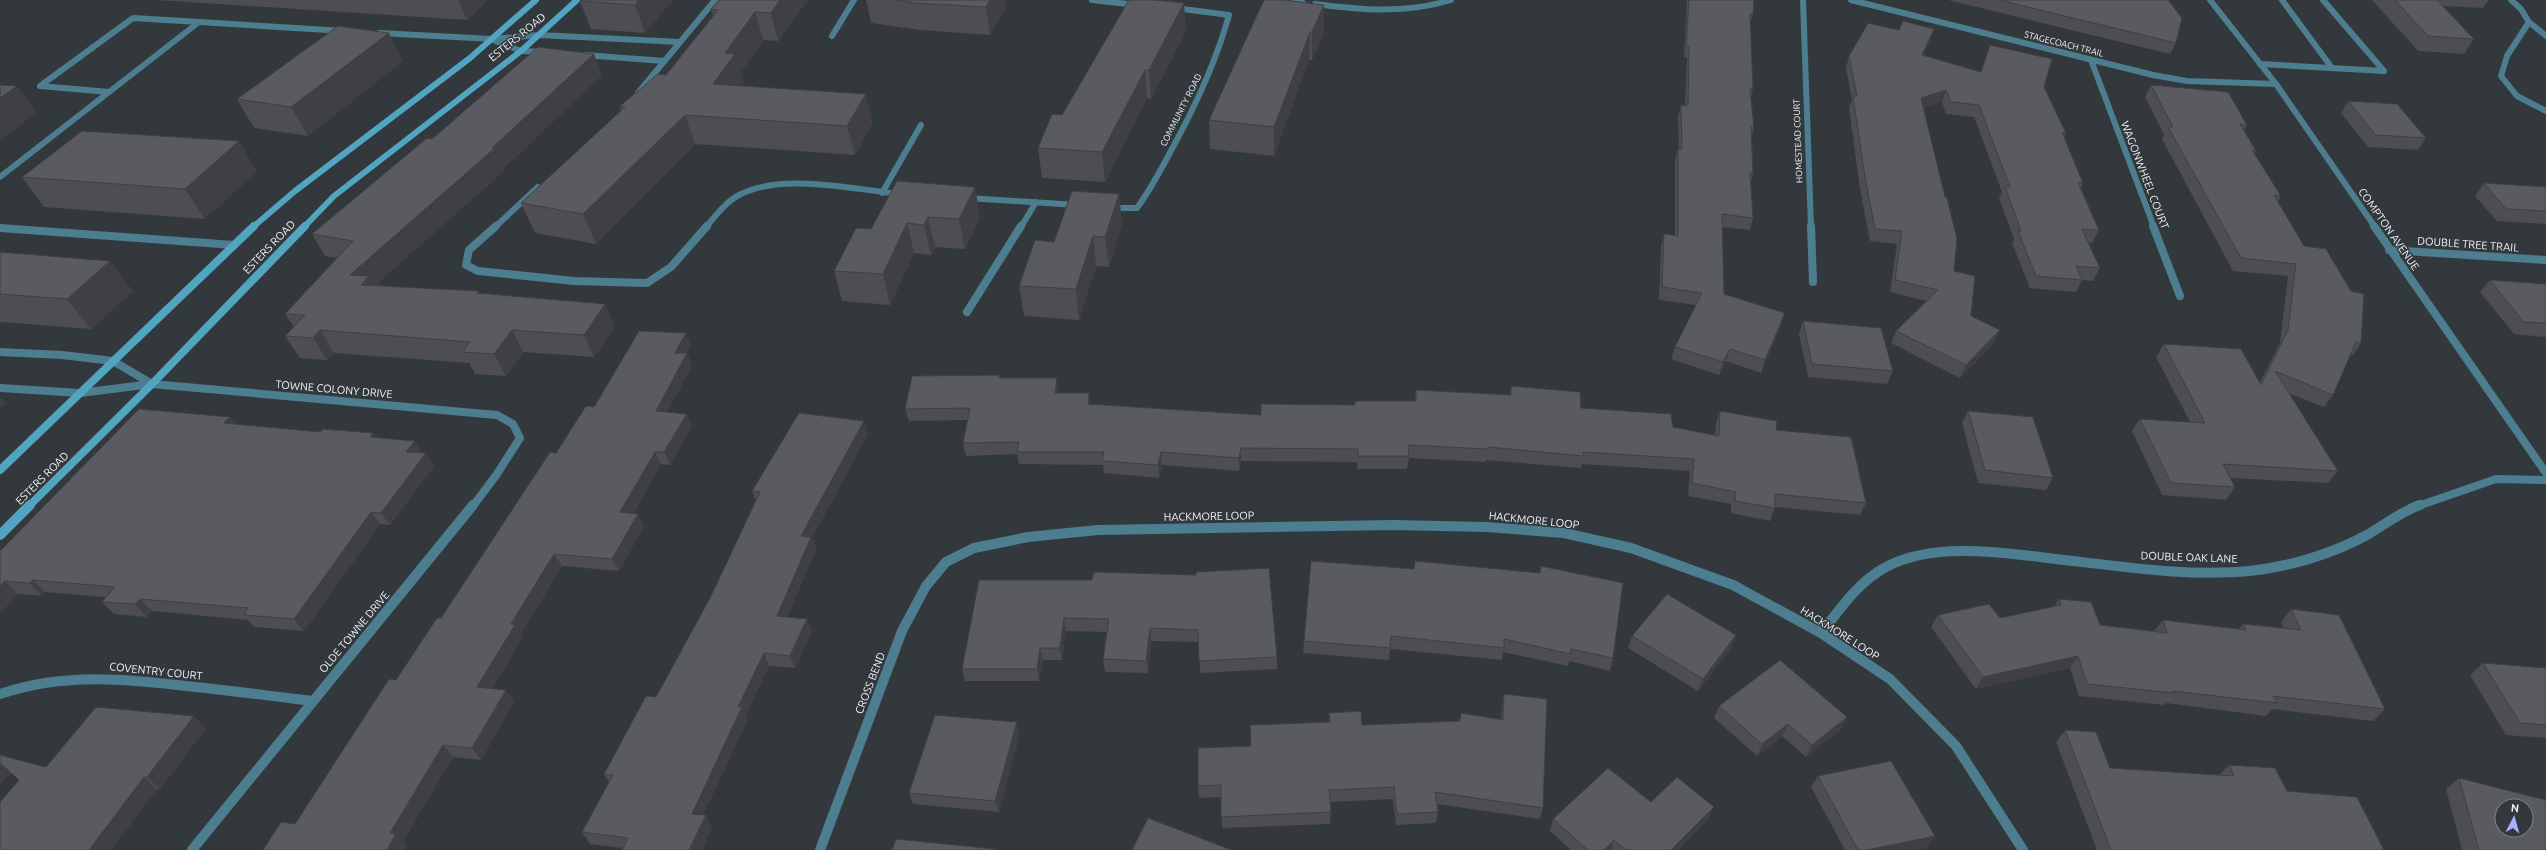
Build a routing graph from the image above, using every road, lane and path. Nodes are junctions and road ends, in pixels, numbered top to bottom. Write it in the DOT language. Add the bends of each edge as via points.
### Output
graph roads {
  1 [pos="536,0"];
  2 [pos="577,0"];
  3 [pos="715,0"];
  4 [pos="854,0"];
  5 [pos="1092,0"];
  6 [pos="1286,0"];
  7 [pos="1451,0"];
  8 [pos="1803,0"];
  9 [pos="1851,0"];
  10 [pos="2210,0"];
  11 [pos="2282,0"];
  12 [pos="2323,0"];
  13 [pos="2511,0"];
  14 [pos="1142,5"];
  15 [pos="1170,7"];
  16 [pos="199,22"];
  17 [pos="2529,22"];
  18 [pos="355,32"];
  19 [pos="370,32"];
  20 [pos="539,35"];
  21 [pos="832,36"];
  22 [pos="2546,36"];
  23 [pos="492,39"];
  24 [pos="680,42"];
  25 [pos="521,51"];
  26 [pos="555,53"];
  27 [pos="578,55"];
  28 [pos="2091,60"];
  29 [pos="664,61"];
  30 [pos="2260,64"];
  31 [pos="2332,68"];
  32 [pos="2276,84"];
  33 [pos="109,92"];
  34 [pos="633,99"];
  35 [pos="2546,111"];
  36 [pos="921,125"];
  37 [pos="0,177"];
  38 [pos="542,184"];
  39 [pos="882,193"];
  40 [pos="913,194"];
  41 [pos="959,197"];
  42 [pos="1036,202"];
  43 [pos="1088,206"];
  44 [pos="1103,207"];
  45 [pos="0,228"];
  46 [pos="234,245"];
  47 [pos="2389,250"];
  48 [pos="2546,260"];
  49 [pos="1813,282"];
  50 [pos="2180,296"];
  51 [pos="967,312"];
  52 [pos="0,352"];
  53 [pos="114,361"];
  54 [pos="152,384"];
  55 [pos="0,388"];
  56 [pos="80,393"];
  57 [pos="513,424"];
  58 [pos="0,470"];
  59 [pos="2546,473"];
  60 [pos="2546,480"];
  61 [pos="0,535"];
  62 [pos="974,548"];
  63 [pos="1821,633"];
  64 [pos="0,694"];
  65 [pos="312,701"];
  66 [pos="192,850"];
  67 [pos="820,850"];
  68 [pos="2023,850"];
  1 -- 23 [label="main road, ESTERS ROAD"];
  2 -- 20 [label="main road, ESTERS ROAD"];
  3 -- 24 [label="street"];
  4 -- 21 [label="street"];
  5 -- 14 [label="street"];
  6 -- 7 [label="street" via="1348,9 1396,11 1427,7"];
  8 -- 49 [label="street, HOMESTEAD COURT"];
  9 -- 28 [label="street, STAGECOACH TRAIL"];
  10 -- 30 [label="street, COMPTON AVENUE"];
  11 -- 31 [label="street"];
  12 -- 31 [label="street" via="2384,71"];
  13 -- 17 [label="street" via="2522,9"];
  15 -- 44 [label="street, COMMUNITY ROAD" via="1230,15 1213,68 1149,192 1137,208"];
  16 -- 18 [label="street"];
  16 -- 33 [label="street"];
  16 -- 33 [label="street" via="133,18 40,86"];
  17 -- 22 [label="street"];
  17 -- 35 [label="street" via="2502,65 2501,76 2518,96 2537,109"];
  19 -- 23 [label="street"];
  20 -- 23 [label="street"];
  20 -- 24 [label="street"];
  20 -- 25 [label="main road, ESTERS ROAD"];
  23 -- 25 [label="street"];
  23 -- 46 [label="main road, ESTERS ROAD" via="428,91 305,182"];
  24 -- 29 [label="street"];
  25 -- 26 [label="street"];
  25 -- 54 [label="main road, ESTERS ROAD" via="334,196"];
  27 -- 29 [label="street"];
  28 -- 32 [label="street, STAGECOACH TRAIL" via="2187,81"];
  28 -- 50 [label="street, WAGONWHEEL COURT"];
  29 -- 34 [label="street"];
  30 -- 31 [label="street"];
  30 -- 32 [label="street, COMPTON AVENUE"];
  32 -- 47 [label="street, COMPTON AVENUE"];
  33 -- 37 [label="street"];
  36 -- 39 [label="street"];
  38 -- 39 [label="street" via="469,250 466,264 478,271 614,284 648,282 686,254 724,206 748,192 771,186 807,185"];
  39 -- 40 [label="street"];
  41 -- 42 [label="street"];
  42 -- 43 [label="street"];
  42 -- 51 [label="street"];
  45 -- 46 [label="street"];
  46 -- 53 [label="main road, ESTERS ROAD"];
  47 -- 48 [label="street, DOUBLE TREE TRAIL"];
  47 -- 59 [label="street, COMPTON AVENUE"];
  52 -- 53 [label="street"];
  53 -- 54 [label="street, TOWNE COLONY DRIVE"];
  53 -- 56 [label="main road, ESTERS ROAD"];
  54 -- 56 [label="street, TOWNE COLONY DRIVE"];
  54 -- 57 [label="street, TOWNE COLONY DRIVE" via="497,415"];
  54 -- 61 [label="main road, ESTERS ROAD"];
  55 -- 56 [label="street, TOWNE COLONY DRIVE"];
  56 -- 58 [label="main road, ESTERS ROAD"];
  57 -- 65 [label="street, OLDE TOWNE DRIVE" via="520,438 498,474"];
  60 -- 63 [label="street, DOUBLE OAK LANE" via="2496,479 2417,506 2365,536 2328,552 2294,564 2249,571 2166,571 1980,550 1947,552 1916,558 1888,566 1860,584"];
  62 -- 63 [label="street, HACKMORE LOOP" via="1028,537 1098,530 1394,525 1486,527 1564,533 1631,548 1733,585"];
  62 -- 67 [label="street, CROSS BEND" via="946,562 926,586 902,631"];
  63 -- 68 [label="street, HACKMORE LOOP" via="1890,679 1956,746"];
  64 -- 65 [label="street, COVENTRY COURT" via="27,684 68,678 120,678"];
  65 -- 66 [label="street, OLDE TOWNE DRIVE"];
}
